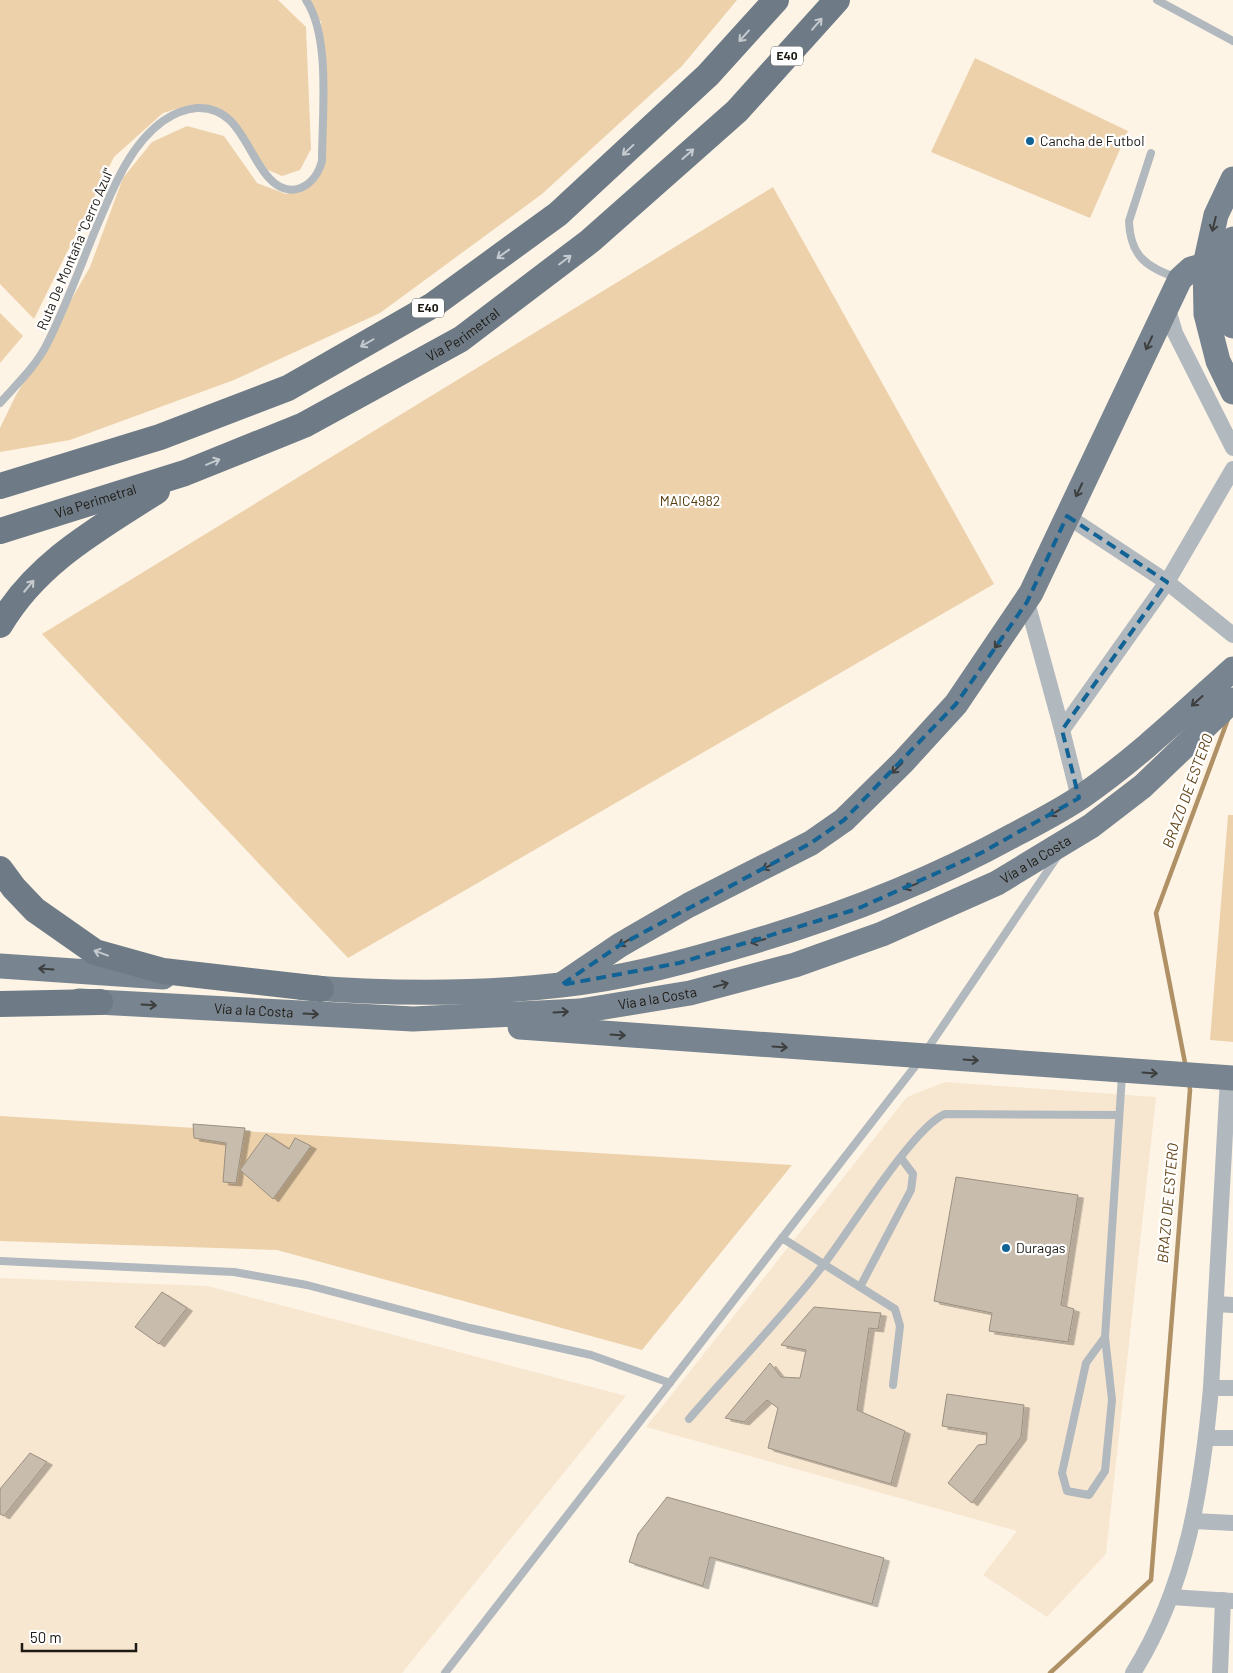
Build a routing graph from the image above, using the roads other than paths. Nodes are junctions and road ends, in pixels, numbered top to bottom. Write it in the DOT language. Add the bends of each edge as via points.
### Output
graph roads {
  1 [pos="306,0"];
  2 [pos="776,0"];
  3 [pos="837,0"];
  4 [pos="1157,0"];
  5 [pos="1233,41"];
  6 [pos="1151,153"];
  7 [pos="1233,179"];
  8 [pos="1233,239"];
  9 [pos="1205,266"];
  10 [pos="1180,279"];
  11 [pos="1166,306"];
  12 [pos="1233,326"];
  13 [pos="1233,392"];
  14 [pos="0,403"];
  15 [pos="1233,448"];
  16 [pos="1233,469"];
  17 [pos="185,473"];
  18 [pos="0,486"];
  19 [pos="1067,516"];
  20 [pos="0,531"];
  21 [pos="1167,582"];
  22 [pos="1027,602"];
  23 [pos="0,625"];
  24 [pos="1233,635"];
  25 [pos="1233,668"];
  26 [pos="1233,700"];
  27 [pos="1062,730"];
  28 [pos="1079,798"];
  29 [pos="1068,840"];
  30 [pos="0,869"];
  31 [pos="0,966"];
  32 [pos="561,985"];
  33 [pos="321,989"];
  34 [pos="0,996"];
  35 [pos="100,1002"];
  36 [pos="0,1004"];
  37 [pos="413,1019"];
  38 [pos="922,1057"];
  39 [pos="1122,1071"];
  40 [pos="1230,1078"];
  41 [pos="1119,1115"];
  42 [pos="901,1158"];
  43 [pos="1228,1218"];
  44 [pos="782,1238"];
  45 [pos="0,1261"];
  46 [pos="823,1265"];
  47 [pos="860,1287"];
  48 [pos="1216,1304"];
  49 [pos="1233,1304"];
  50 [pos="1105,1337"];
  51 [pos="670,1384"];
  52 [pos="893,1385"];
  53 [pos="1212,1388"];
  54 [pos="1233,1388"];
  55 [pos="689,1419"];
  56 [pos="1207,1438"];
  57 [pos="1233,1438"];
  58 [pos="1194,1521"];
  59 [pos="1233,1523"];
  60 [pos="1171,1597"];
  61 [pos="1228,1601"];
  62 [pos="445,1673"];
  63 [pos="1133,1673"];
  64 [pos="1220,1673"];
  1 -- 14 [label="lane, Ruta De Montaña \"Cerro Azul\"" via="318,26 322,45 322,161 312,181 295,190 270,179 236,125 223,114 206,108 189,109 162,122 137,148 116,182 46,346 26,375"];
  2 -- 18 [label="highway, E40, one-way" via="708,75 558,214 434,305 288,388 160,437"];
  17 -- 3 [label="highway, Vía Perimetral / E40, one-way" via="304,425 462,338 590,241 737,111"];
  4 -- 5 [label="lane"];
  6 -- 10 [label="lane" via="1129,221 1129,233 1145,263"];
  7 -- 9 [label="main road, one-way" via="1216,215"];
  8 -- 12 [label="main road" via="1229,253 1228,309"];
  9 -- 10 [label="main road" via="1191,269"];
  9 -- 13 [label="main road" via="1206,314 1218,361"];
  10 -- 11 [label="main road"];
  11 -- 15 [label="street" via="1175,333"];
  11 -- 19 [label="main road, one-way"];
  16 -- 21 [label="street"];
  17 -- 20 [label="highway, Vía Perimetral / E40"];
  23 -- 17 [label="highway, one-way" via="32,583 63,552"];
  19 -- 21 [label="street"];
  19 -- 22 [label="main road"];
  21 -- 24 [label="street"];
  21 -- 27 [label="street"];
  22 -- 27 [label="street"];
  22 -- 32 [label="main road, one-way" via="956,704 844,820 811,843 620,944"];
  25 -- 28 [label="main road, Vía a la Costa, one-way" via="1134,759"];
  26 -- 29 [label="main road, Vía a la Costa" via="1143,786"];
  27 -- 28 [label="street"];
  28 -- 32 [label="main road, Vía a la Costa, one-way" via="981,853 856,909 679,963 620,977"];
  37 -- 29 [label="main road, Vía a la Costa, one-way" via="580,1011 690,994 795,965 882,934 997,883"];
  29 -- 38 [label="lane"];
  33 -- 30 [label="highway, one-way" via="162,971 95,952 35,910"];
  33 -- 31 [label="main road, Vía a la Costa, one-way"];
  32 -- 33 [label="main road, Vía a la Costa" via="422,994"];
  34 -- 35 [label="main road, Vía a la Costa"];
  35 -- 36 [label="highway"];
  35 -- 37 [label="main road, Vía a la Costa, one-way"];
  37 -- 38 [label="main road, one-way"];
  38 -- 39 [label="main road, one-way"];
  38 -- 44 [label="lane"];
  39 -- 40 [label="main road, one-way"];
  39 -- 41 [label="lane"];
  40 -- 43 [label="street"];
  41 -- 42 [label="lane" via="945,1114 932,1120"];
  41 -- 50 [label="lane"];
  42 -- 46 [label="lane"];
  42 -- 47 [label="lane" via="913,1174 911,1190"];
  43 -- 48 [label="street"];
  44 -- 46 [label="lane"];
  44 -- 51 [label="lane"];
  45 -- 51 [label="lane" via="234,1272 298,1284 592,1355"];
  46 -- 47 [label="lane"];
  46 -- 55 [label="lane"];
  47 -- 52 [label="lane" via="895,1309 899,1316"];
  48 -- 49 [label="street"];
  48 -- 53 [label="street"];
  50 -- 50 [label="lane" via="1086,1363 1062,1473 1067,1491 1089,1495 1105,1471 1112,1400"];
  51 -- 62 [label="lane"];
  53 -- 54 [label="street"];
  53 -- 56 [label="street"];
  56 -- 57 [label="street"];
  56 -- 58 [label="street"];
  58 -- 59 [label="street"];
  58 -- 60 [label="street"];
  60 -- 61 [label="street"];
  60 -- 63 [label="street"];
  61 -- 64 [label="street"];
}
